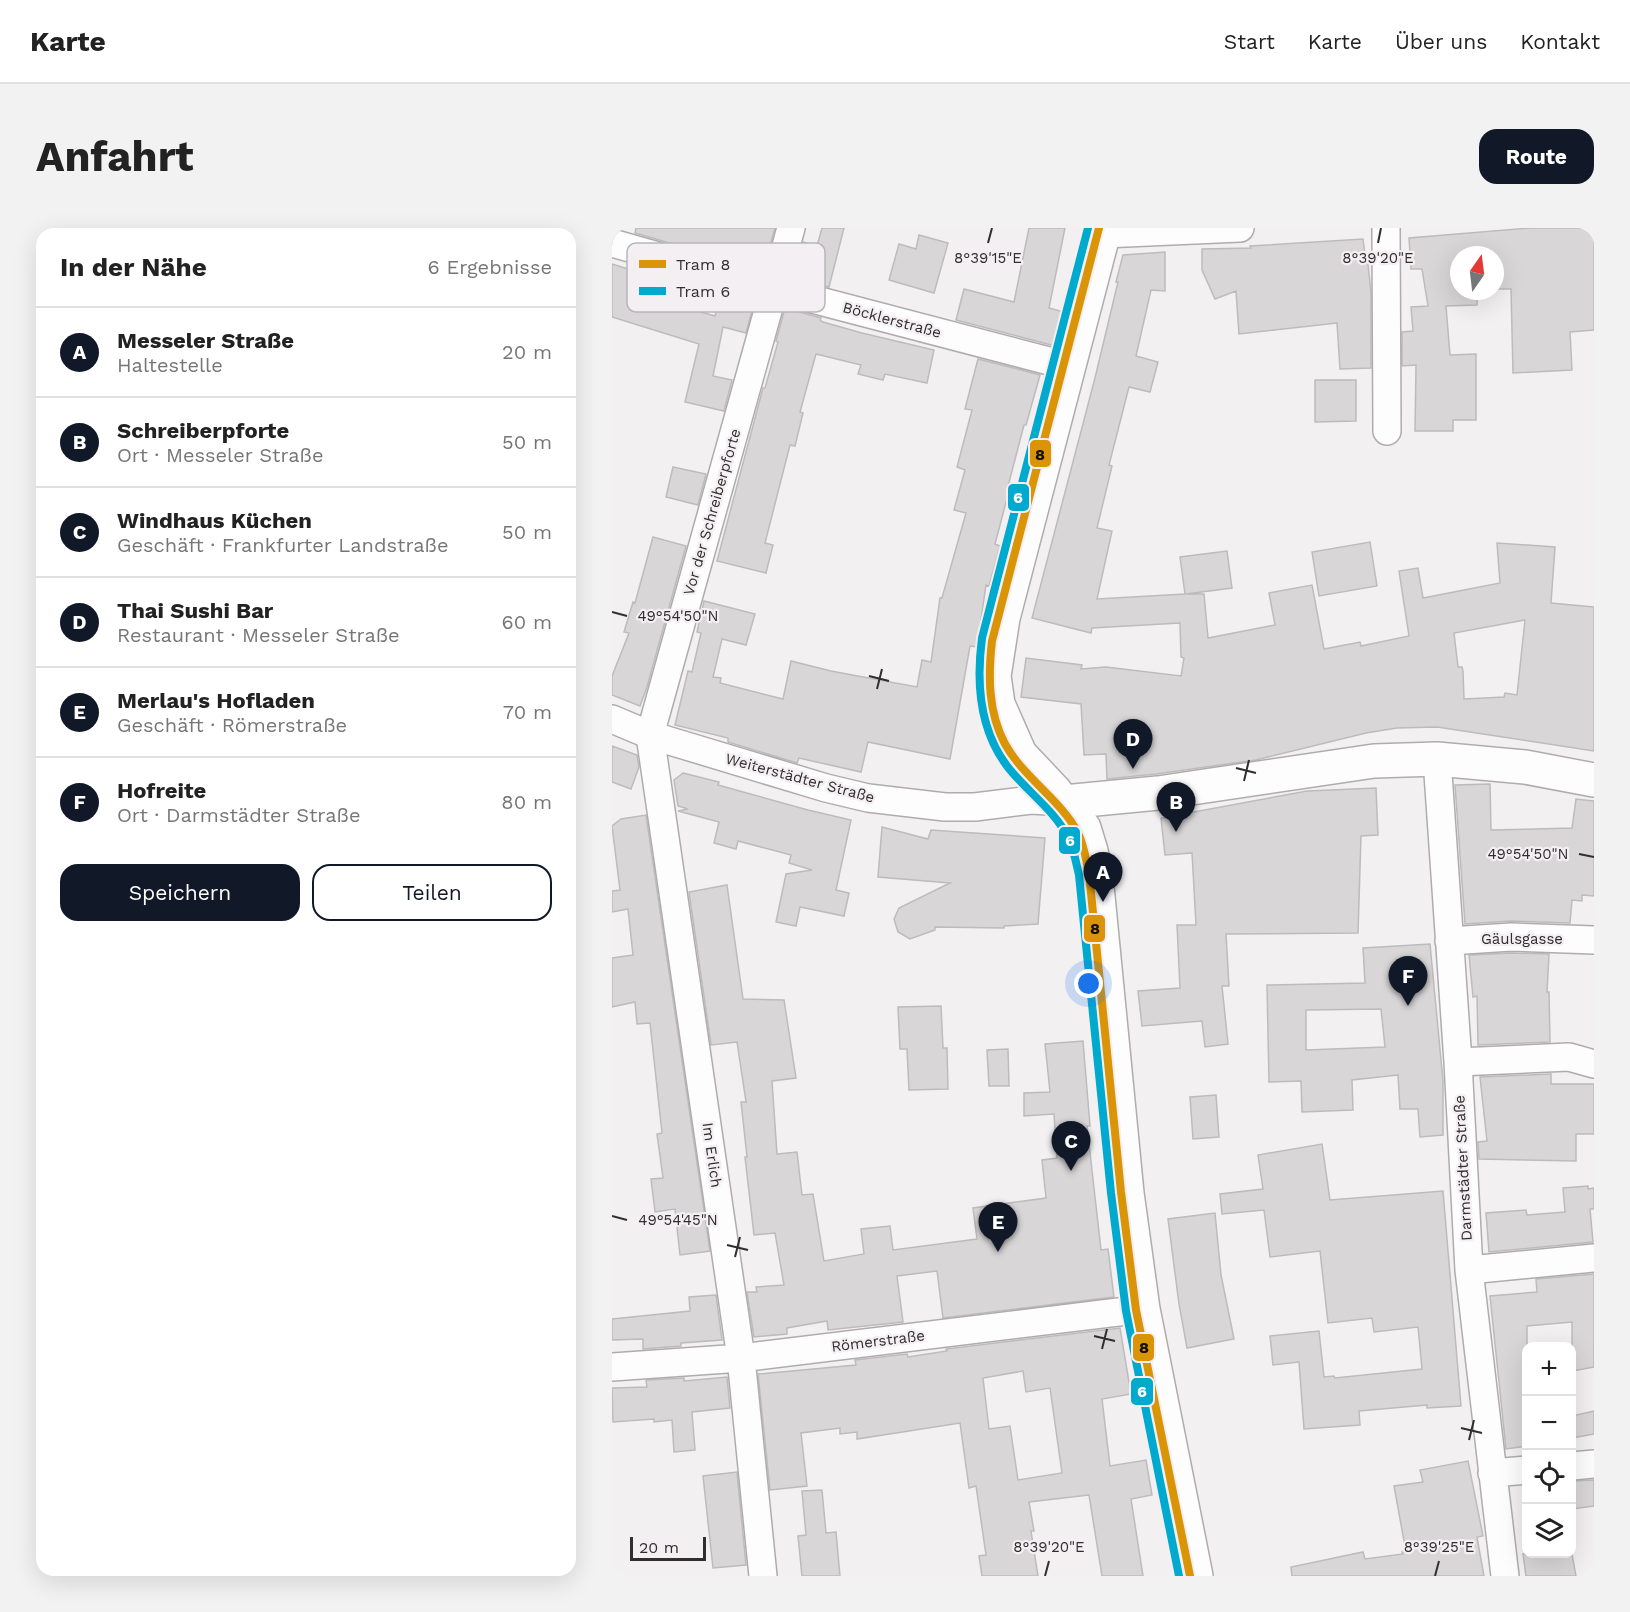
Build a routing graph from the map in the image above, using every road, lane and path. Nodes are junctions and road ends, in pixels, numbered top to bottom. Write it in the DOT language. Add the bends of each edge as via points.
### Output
graph roads {
  1 [pos="791,228"];
  2 [pos="1240,228"];
  3 [pos="1386,228"];
  4 [pos="1104,231"];
  5 [pos="612,243"];
  6 [pos="787,243"];
  7 [pos="627,247"];
  8 [pos="825,302"];
  9 [pos="768,312"];
  10 [pos="1068,366"];
  11 [pos="1387,431"];
  12 [pos="612,719"];
  13 [pos="650,735"];
  14 [pos="1437,759"];
  15 [pos="1594,780"];
  16 [pos="1064,802"];
  17 [pos="1594,940"];
  18 [pos="1449,941"];
  19 [pos="1458,1062"];
  20 [pos="1594,1064"];
  21 [pos="1594,1258"];
  22 [pos="1469,1270"];
  23 [pos="1143,1309"];
  24 [pos="741,1358"];
  25 [pos="612,1367"];
  26 [pos="1594,1464"];
  27 [pos="1576,1466"];
  28 [pos="1522,1470"];
  29 [pos="1492,1473"];
  30 [pos="763,1576"];
  31 [pos="1196,1576"];
  32 [pos="1505,1576"];
  1 -- 6 [label="street, Vor der Schreiberpforte"];
  2 -- 4 [label="street"];
  3 -- 11 [label="street"];
  4 -- 10 [label="street"];
  5 -- 7 [label="street, Böcklerstraße"];
  8 -- 10 [label="street, Böcklerstraße"];
  9 -- 13 [label="street, Vor der Schreiberpforte"];
  10 -- 16 [label="street" via="1003,618 994,676 998,704 1020,754"];
  12 -- 13 [label="street, Weiterstädter Straße"];
  13 -- 16 [label="street, Weiterstädter Straße" via="826,788 898,803 975,807 1030,800"];
  13 -- 24 [label="street, Im Erlich"];
  14 -- 15 [label="street" via="1525,767"];
  14 -- 16 [label="street" via="1374,761 1158,793"];
  14 -- 18 [label="street, Darmstädter Straße"];
  16 -- 23 [label="street" via="1084,828 1096,876"];
  17 -- 18 [label="street, Gäulsgasse" via="1511,937"];
  18 -- 19 [label="street, Darmstädter Straße"];
  19 -- 20 [label="street" via="1569,1057"];
  19 -- 22 [label="street, Darmstädter Straße"];
  21 -- 22 [label="street"];
  22 -- 29 [label="street, Darmstädter Straße"];
  23 -- 24 [label="street, Römerstraße"];
  23 -- 31 [label="street"];
  24 -- 25 [label="street, Römerstraße"];
  24 -- 30 [label="street, Im Erlich"];
  26 -- 27 [label="street"];
  28 -- 29 [label="street"];
  29 -- 32 [label="street, Darmstädter Straße"];
}
